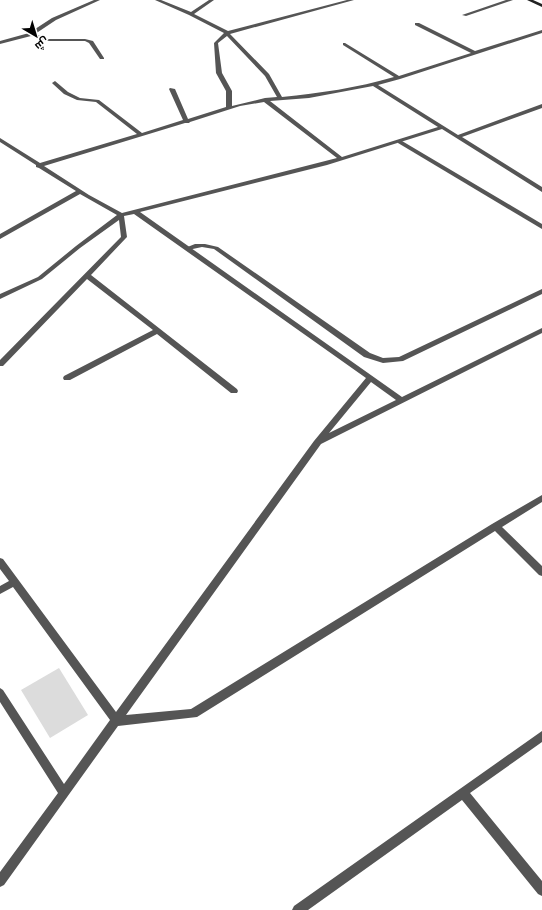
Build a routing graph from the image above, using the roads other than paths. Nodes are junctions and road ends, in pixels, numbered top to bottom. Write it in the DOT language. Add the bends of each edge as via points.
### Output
graph roads {
  1 [pos="98,0"];
  2 [pos="158,0"];
  3 [pos="212,0"];
  4 [pos="352,0"];
  5 [pos="511,0"];
  6 [pos="529,0"];
  7 [pos="542,6"];
  8 [pos="191,14"];
  9 [pos="464,15"];
  10 [pos="417,24"];
  11 [pos="542,31"];
  12 [pos="31,34"];
  13 [pos="227,34"];
  14 [pos="0,43"];
  15 [pos="345,44"];
  16 [pos="475,53"];
  17 [pos="102,58"];
  18 [pos="398,78"];
  19 [pos="55,83"];
  20 [pos="375,85"];
  21 [pos="172,89"];
  22 [pos="280,98"];
  23 [pos="265,100"];
  24 [pos="542,106"];
  25 [pos="229,108"];
  26 [pos="187,122"];
  27 [pos="443,127"];
  28 [pos="142,135"];
  29 [pos="458,137"];
  30 [pos="0,140"];
  31 [pos="400,142"];
  32 [pos="341,159"];
  33 [pos="38,166"];
  34 [pos="542,190"];
  35 [pos="79,192"];
  36 [pos="136,212"];
  37 [pos="121,215"];
  38 [pos="542,227"];
  39 [pos="0,238"];
  40 [pos="188,248"];
  41 [pos="88,276"];
  42 [pos="542,291"];
  43 [pos="0,297"];
  44 [pos="542,330"];
  45 [pos="157,331"];
  46 [pos="0,364"];
  47 [pos="68,378"];
  48 [pos="370,378"];
  49 [pos="234,391"];
  50 [pos="401,400"];
  51 [pos="317,443"];
  52 [pos="542,498"];
  53 [pos="495,526"];
  54 [pos="0,562"];
  55 [pos="542,572"];
  56 [pos="15,582"];
  57 [pos="0,590"];
  58 [pos="0,692"];
  59 [pos="116,721"];
  60 [pos="542,736"];
  61 [pos="64,793"];
  62 [pos="463,793"];
  63 [pos="0,882"];
  64 [pos="542,890"];
  65 [pos="298,910"];
  1 -- 12 [label="street" via="54,18"];
  2 -- 8 [label="street"];
  3 -- 8 [label="street"];
  4 -- 13 [label="street"];
  5 -- 9 [label="street"];
  6 -- 7 [label="street"];
  8 -- 13 [label="street"];
  10 -- 16 [label="street"];
  11 -- 16 [label="street"];
  12 -- 14 [label="street"];
  12 -- 17 [label="street" via="48,40 91,42"];
  13 -- 22 [label="street" via="267,75"];
  13 -- 25 [label="street" via="216,43 219,73 229,91"];
  15 -- 18 [label="street"];
  16 -- 18 [label="street"];
  18 -- 20 [label="street"];
  19 -- 28 [label="street" via="66,93 79,99 97,101"];
  20 -- 22 [label="street"];
  20 -- 27 [label="street"];
  21 -- 26 [label="street"];
  22 -- 23 [label="street"];
  23 -- 25 [label="street"];
  23 -- 32 [label="street"];
  24 -- 29 [label="street"];
  25 -- 26 [label="street"];
  26 -- 28 [label="street"];
  27 -- 29 [label="street"];
  27 -- 31 [label="street"];
  28 -- 33 [label="street"];
  29 -- 34 [label="street"];
  30 -- 33 [label="street"];
  31 -- 32 [label="street"];
  31 -- 38 [label="street"];
  32 -- 36 [label="street"];
  33 -- 35 [label="street"];
  35 -- 37 [label="street"];
  35 -- 39 [label="street"];
  36 -- 37 [label="street"];
  36 -- 40 [label="street"];
  37 -- 41 [label="street" via="124,237"];
  37 -- 43 [label="street" via="40,278"];
  40 -- 42 [label="street" via="199,244 216,248 367,355 383,361 400,359"];
  40 -- 48 [label="street"];
  41 -- 45 [label="street"];
  41 -- 46 [label="street"];
  44 -- 50 [label="street"];
  45 -- 47 [label="street"];
  45 -- 49 [label="street"];
  48 -- 50 [label="street"];
  48 -- 51 [label="street"];
  50 -- 51 [label="street"];
  51 -- 59 [label="street"];
  52 -- 53 [label="street"];
  53 -- 55 [label="street"];
  53 -- 59 [label="street" via="193,714"];
  54 -- 56 [label="street"];
  56 -- 57 [label="street"];
  56 -- 59 [label="street"];
  58 -- 61 [label="street"];
  59 -- 61 [label="street"];
  60 -- 62 [label="street"];
  61 -- 63 [label="street"];
  62 -- 64 [label="street"];
  62 -- 65 [label="street"];
}
